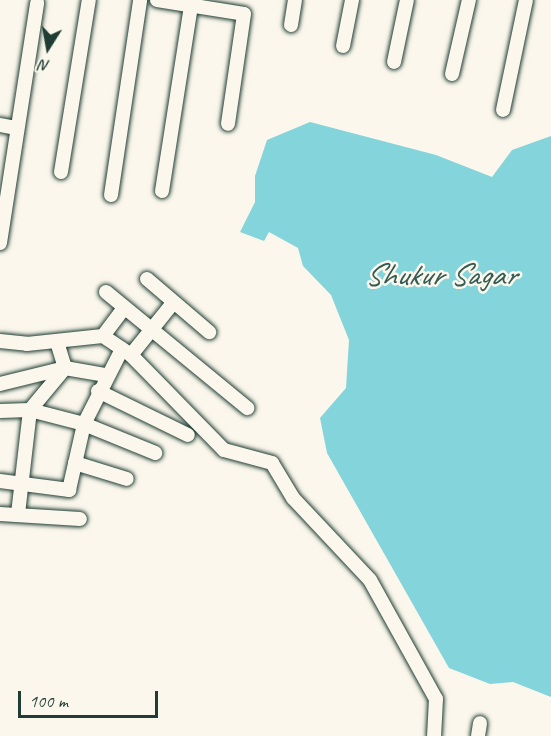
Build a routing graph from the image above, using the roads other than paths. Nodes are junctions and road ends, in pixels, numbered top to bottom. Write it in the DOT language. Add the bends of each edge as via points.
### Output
graph roads {
  1 [pos="89,0"];
  2 [pos="140,0"];
  3 [pos="157,0"];
  4 [pos="295,0"];
  5 [pos="352,0"];
  6 [pos="407,0"];
  7 [pos="469,0"];
  8 [pos="526,0"];
  9 [pos="37,3"];
  10 [pos="184,3"];
  11 [pos="234,6"];
  12 [pos="291,25"];
  13 [pos="343,46"];
  14 [pos="394,62"];
  15 [pos="452,74"];
  16 [pos="503,110"];
  17 [pos="228,124"];
  18 [pos="0,125"];
  19 [pos="15,128"];
  20 [pos="62,172"];
  21 [pos="162,191"];
  22 [pos="111,195"];
  23 [pos="0,243"];
  24 [pos="147,279"];
  25 [pos="106,292"];
  26 [pos="173,303"];
  27 [pos="124,308"];
  28 [pos="152,328"];
  29 [pos="209,332"];
  30 [pos="103,336"];
  31 [pos="0,340"];
  32 [pos="57,341"];
  33 [pos="126,352"];
  34 [pos="66,368"];
  35 [pos="104,375"];
  36 [pos="0,384"];
  37 [pos="98,391"];
  38 [pos="247,408"];
  39 [pos="30,410"];
  40 [pos="0,411"];
  41 [pos="84,424"];
  42 [pos="188,435"];
  43 [pos="155,453"];
  44 [pos="75,463"];
  45 [pos="127,479"];
  46 [pos="0,481"];
  47 [pos="19,486"];
  48 [pos="0,514"];
  49 [pos="18,514"];
  50 [pos="80,519"];
  51 [pos="434,736"];
  1 -- 20 [label="street"];
  2 -- 22 [label="street"];
  3 -- 10 [label="street"];
  4 -- 12 [label="street"];
  5 -- 13 [label="street"];
  6 -- 14 [label="street"];
  7 -- 15 [label="street"];
  8 -- 16 [label="street"];
  9 -- 19 [label="street"];
  10 -- 11 [label="street"];
  10 -- 21 [label="street"];
  11 -- 17 [label="street" via="244,14"];
  18 -- 19 [label="street"];
  19 -- 23 [label="street"];
  24 -- 26 [label="street"];
  25 -- 27 [label="street"];
  26 -- 28 [label="street"];
  26 -- 29 [label="street"];
  27 -- 28 [label="street"];
  27 -- 30 [label="street"];
  28 -- 33 [label="street"];
  28 -- 38 [label="street"];
  30 -- 32 [label="street"];
  30 -- 33 [label="street"];
  31 -- 32 [label="street"];
  32 -- 34 [label="street"];
  33 -- 35 [label="street"];
  33 -- 51 [label="street" via="224,450 272,464 293,498 362,568 436,699"];
  34 -- 35 [label="street"];
  34 -- 36 [label="street"];
  34 -- 39 [label="street"];
  35 -- 37 [label="street"];
  37 -- 41 [label="street"];
  37 -- 42 [label="street"];
  39 -- 40 [label="street"];
  39 -- 41 [label="street"];
  39 -- 47 [label="street"];
  41 -- 43 [label="street"];
  41 -- 44 [label="street"];
  44 -- 45 [label="street"];
  44 -- 47 [label="street" via="69,490"];
  46 -- 47 [label="street"];
  47 -- 49 [label="street"];
  48 -- 49 [label="street"];
  49 -- 50 [label="street"];
}
